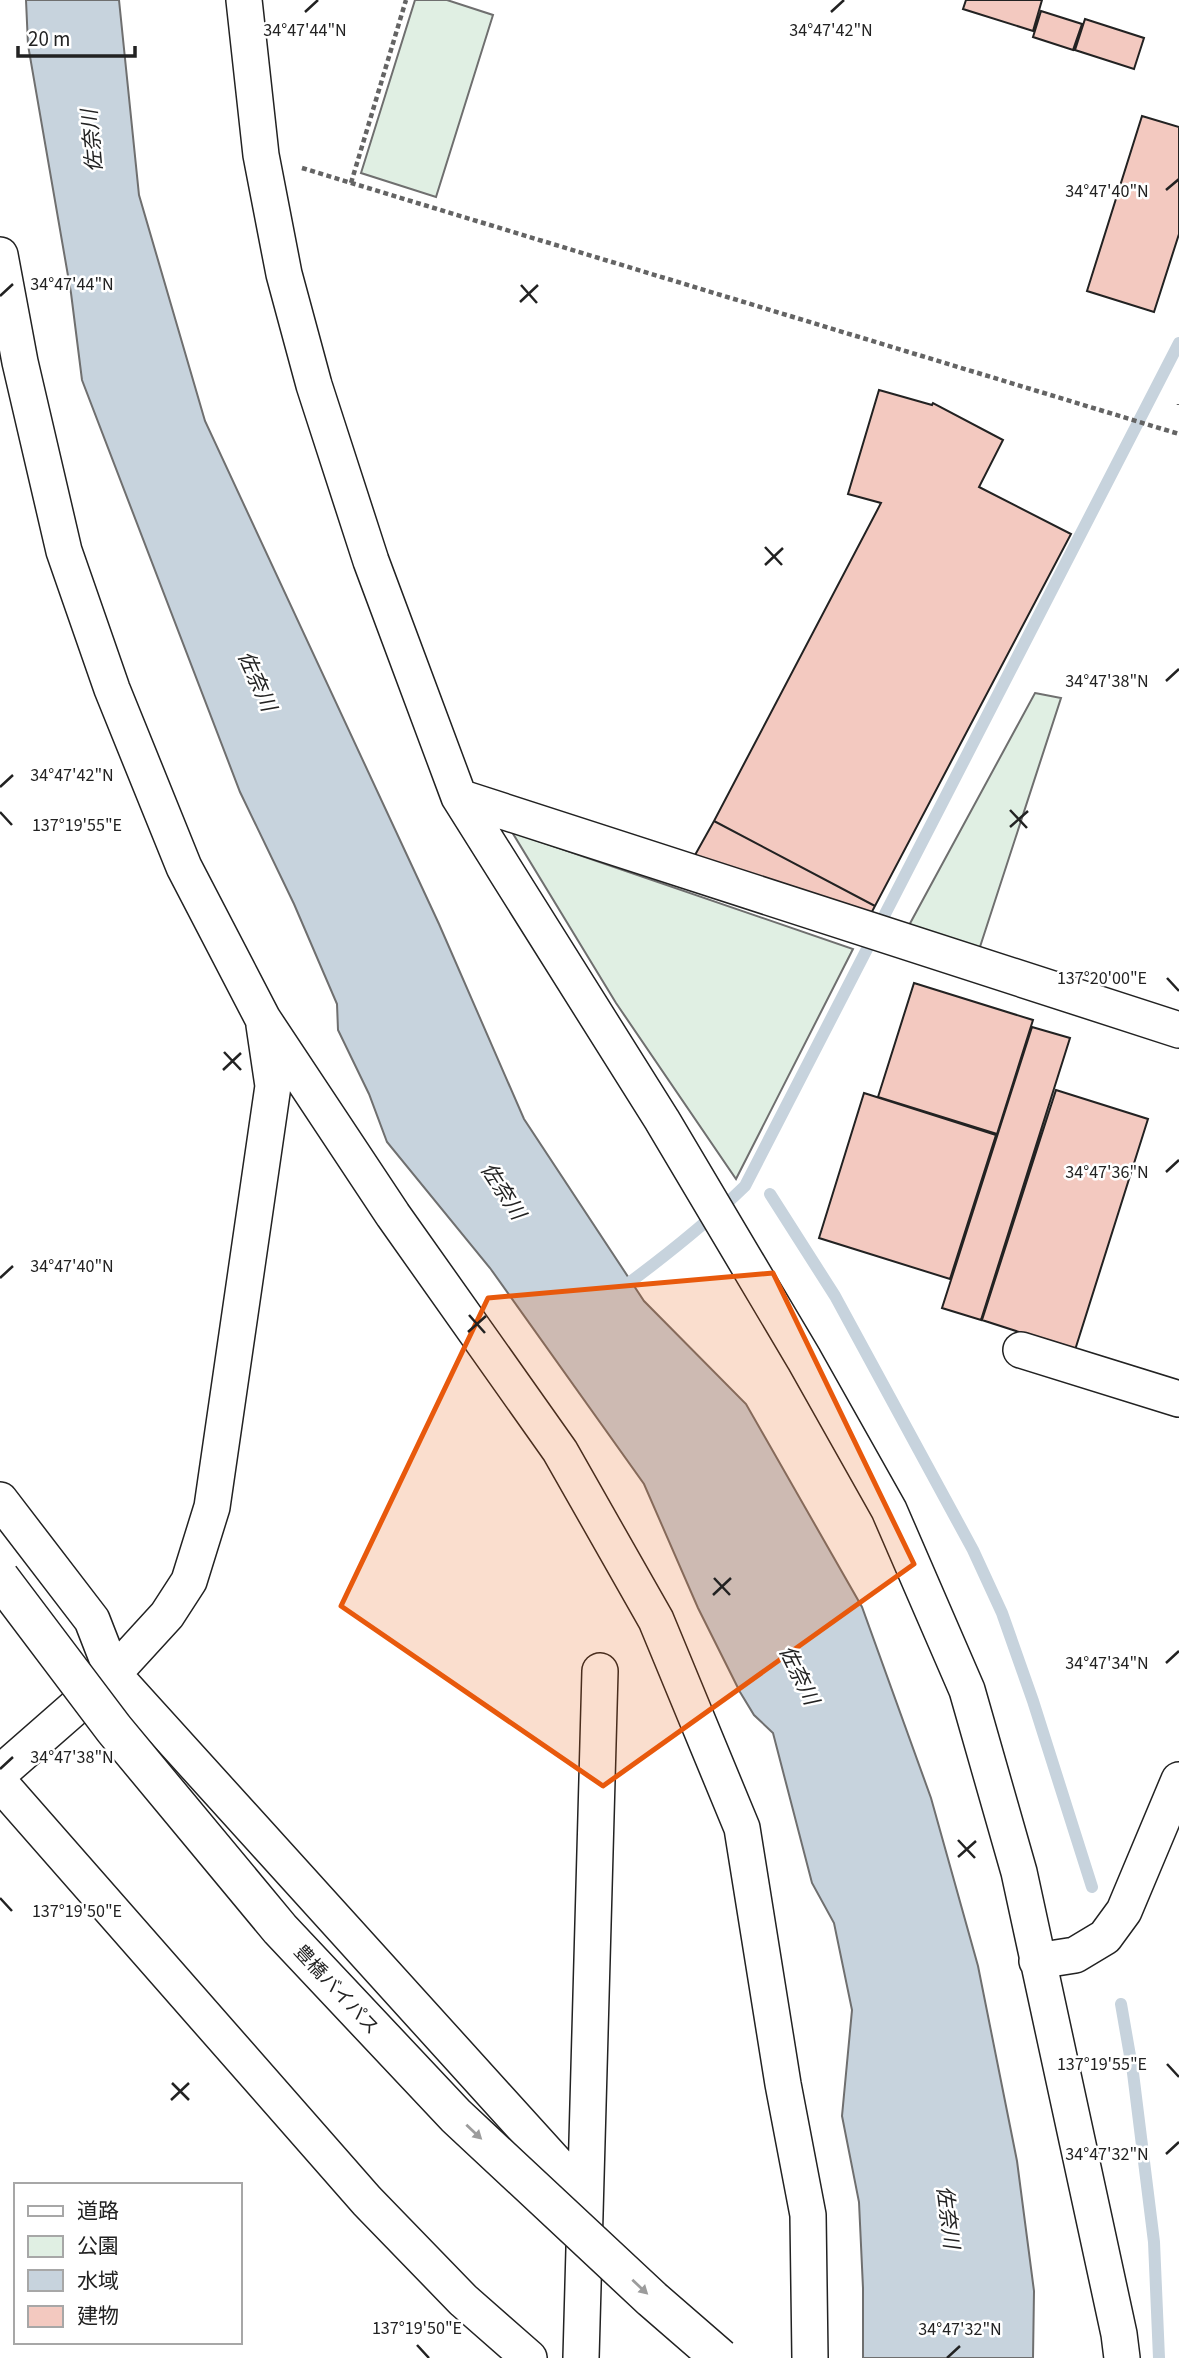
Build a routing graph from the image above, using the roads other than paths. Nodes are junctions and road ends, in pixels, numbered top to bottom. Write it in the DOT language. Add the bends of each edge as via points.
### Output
graph roads {
  1 [pos="244,0"];
  2 [pos="0,255"];
  3 [pos="459,797"];
  4 [pos="263,1018"];
  5 [pos="1179,1030"];
  6 [pos="1021,1350"];
  7 [pos="1179,1399"];
  8 [pos="0,1500"];
  9 [pos="0,1578"];
  10 [pos="0,1616"];
  11 [pos="600,1671"];
  12 [pos="113,1674"];
  13 [pos="0,1773"];
  14 [pos="1179,1780"];
  15 [pos="0,1783"];
  16 [pos="1037,1961"];
  17 [pos="585,2195"];
  18 [pos="529,2358"];
  19 [pos="581,2358"];
  20 [pos="679,2358"];
  21 [pos="720,2358"];
  22 [pos="810,2358"];
  23 [pos="1122,2358"];
  1 -- 3 [label="street" via="261,155 284,274 371,561"];
  2 -- 4 [label="street" via="64,551 111,689 184,867"];
  3 -- 5 [label="street"];
  3 -- 16 [label="street" via="662,1120 889,1510 967,1690 1019,1872"];
  4 -- 12 [label="street" via="273,1086 212,1507 189,1581 167,1615"];
  4 -- 22 [label="street" via="393,1215 560,1451 656,1620 742,1828 808,2215"];
  6 -- 7 [label="street"];
  8 -- 12 [label="street" via="92,1620"];
  9 -- 21 [label="highway, 豊橋バイパス, one-way, bridge" via="114,1728 290,1939 456,2116"];
  10 -- 20 [label="highway, 豊橋バイパス" via="98,1745 337,2022 438,2132"];
  11 -- 17 [label="street"];
  12 -- 13 [label="street"];
  12 -- 17 [label="street"];
  14 -- 16 [label="street" via="1124,1910 1105,1937 1075,1955"];
  15 -- 18 [label="street" via="367,2201 463,2300"];
  16 -- 23 [label="street"];
  17 -- 19 [label="street"];
}
